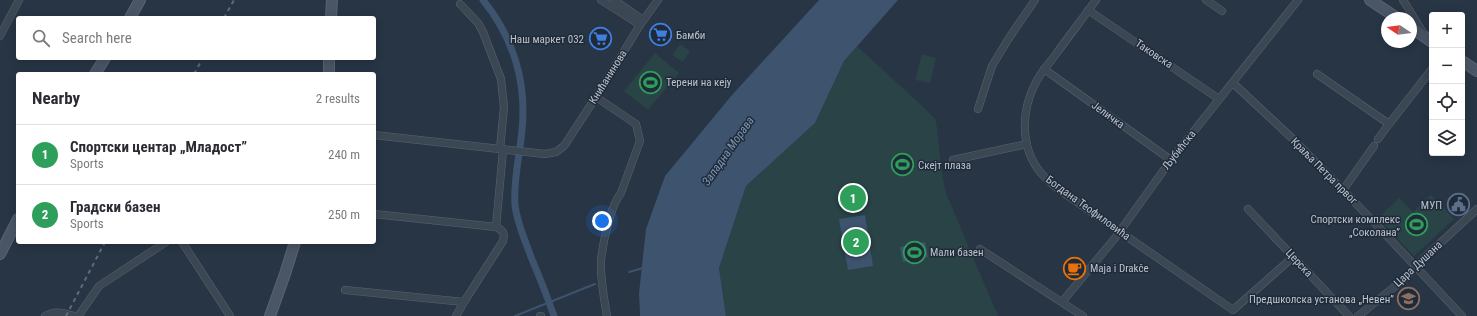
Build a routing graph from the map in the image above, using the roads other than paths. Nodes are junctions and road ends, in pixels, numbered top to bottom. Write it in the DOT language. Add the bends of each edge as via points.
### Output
graph roads {
  1 [pos="19,0"];
  2 [pos="140,0"];
  3 [pos="332,0"];
  4 [pos="601,0"];
  5 [pos="614,0"];
  6 [pos="658,0"];
  7 [pos="1035,0"];
  8 [pos="1096,0"];
  9 [pos="1206,0"];
  10 [pos="1298,0"];
  11 [pos="1370,0"];
  12 [pos="1402,0"];
  13 [pos="460,4"];
  14 [pos="1088,10"];
  15 [pos="1222,11"];
  16 [pos="1388,12"];
  17 [pos="131,16"];
  18 [pos="331,16"];
  19 [pos="642,23"];
  20 [pos="1417,31"];
  21 [pos="0,36"];
  22 [pos="1429,40"];
  23 [pos="104,60"];
  24 [pos="329,60"];
  25 [pos="1465,63"];
  26 [pos="1044,69"];
  27 [pos="1477,71"];
  28 [pos="96,72"];
  29 [pos="329,72"];
  30 [pos="1429,73"];
  31 [pos="1317,74"];
  32 [pos="1233,83"];
  33 [pos="596,97"];
  34 [pos="1219,98"];
  35 [pos="978,109"];
  36 [pos="1389,124"];
  37 [pos="376,135"];
  38 [pos="1378,139"];
  39 [pos="1026,144"];
  40 [pos="1374,146"];
  41 [pos="502,150"];
  42 [pos="953,160"];
  43 [pos="1171,160"];
  44 [pos="1343,190"];
  45 [pos="1248,209"];
  46 [pos="1477,210"];
  47 [pos="376,214"];
  48 [pos="16,222"];
  49 [pos="496,227"];
  50 [pos="1119,232"];
  51 [pos="163,244"];
  52 [pos="183,244"];
  53 [pos="294,244"];
  54 [pos="1,248"];
  55 [pos="980,248"];
  56 [pos="1293,257"];
  57 [pos="1415,268"];
  58 [pos="346,290"];
  59 [pos="466,300"];
  60 [pos="1062,302"];
  61 [pos="46,316"];
  62 [pos="74,316"];
  63 [pos="77,316"];
  64 [pos="230,316"];
  65 [pos="270,316"];
  66 [pos="456,316"];
  67 [pos="607,316"];
  68 [pos="1083,316"];
  69 [pos="1349,316"];
  70 [pos="1358,316"];
  71 [pos="1462,316"];
  1 -- 21 [label="street"];
  2 -- 17 [label="main road"];
  3 -- 18 [label="main road"];
  4 -- 19 [label="street"];
  5 -- 19 [label="street"];
  6 -- 19 [label="street, Книћанинова"];
  7 -- 35 [label="street" via="992,66"];
  8 -- 14 [label="street, Богдана Теофиловића"];
  9 -- 15 [label="street"];
  10 -- 32 [label="street, Љубићска"];
  11 -- 16 [label="main road"];
  12 -- 22 [label="street"];
  13 -- 41 [label="street" via="478,22 501,79 504,107"];
  14 -- 26 [label="street, Богдана Теофиловића"];
  14 -- 34 [label="street, Таковска"];
  19 -- 33 [label="street, Книћанинова"];
  20 -- 22 [label="main road"];
  23 -- 28 [label="main road"];
  24 -- 29 [label="main road"];
  25 -- 27 [label="main road"];
  26 -- 39 [label="street, Богдана Теофиловића" via="1035,83 1025,114"];
  26 -- 43 [label="street, Јеличка"];
  30 -- 36 [label="street"];
  31 -- 36 [label="street"];
  32 -- 34 [label="street, Љубићска"];
  32 -- 44 [label="street, Краља Петра првог"];
  33 -- 41 [label="street, Книћанинова" via="564,146 556,152 545,154"];
  33 -- 67 [label="street" via="636,124 640,141 609,220 603,253 602,278"];
  34 -- 43 [label="street, Љубићска"];
  36 -- 38 [label="street"];
  37 -- 41 [label="street"];
  39 -- 42 [label="street"];
  39 -- 50 [label="street, Богдана Теофиловића" via="1034,162 1051,184"];
  40 -- 44 [label="street"];
  41 -- 49 [label="street"];
  43 -- 50 [label="street, Љубићска"];
  44 -- 57 [label="street, Краља Петра првог"];
  45 -- 56 [label="street, Церска"];
  46 -- 57 [label="street, Цара Душана"];
  47 -- 49 [label="street"];
  48 -- 54 [label="main road"];
  49 -- 59 [label="street" via="504,233 503,241"];
  50 -- 56 [label="street, Богдана Теофиловића" via="1233,310"];
  50 -- 60 [label="street, Љубићска"];
  51 -- 63 [label="street" via="99,286"];
  52 -- 64 [label="street"];
  53 -- 65 [label="main road"];
  55 -- 60 [label="street"];
  56 -- 69 [label="street, Церска"];
  57 -- 70 [label="street, Цара Душана"];
  57 -- 71 [label="street, Краља Петра првог"];
  58 -- 59 [label="street"];
  59 -- 66 [label="street"];
  60 -- 68 [label="street"];
  61 -- 62 [label="street" via="57,312"];
}
